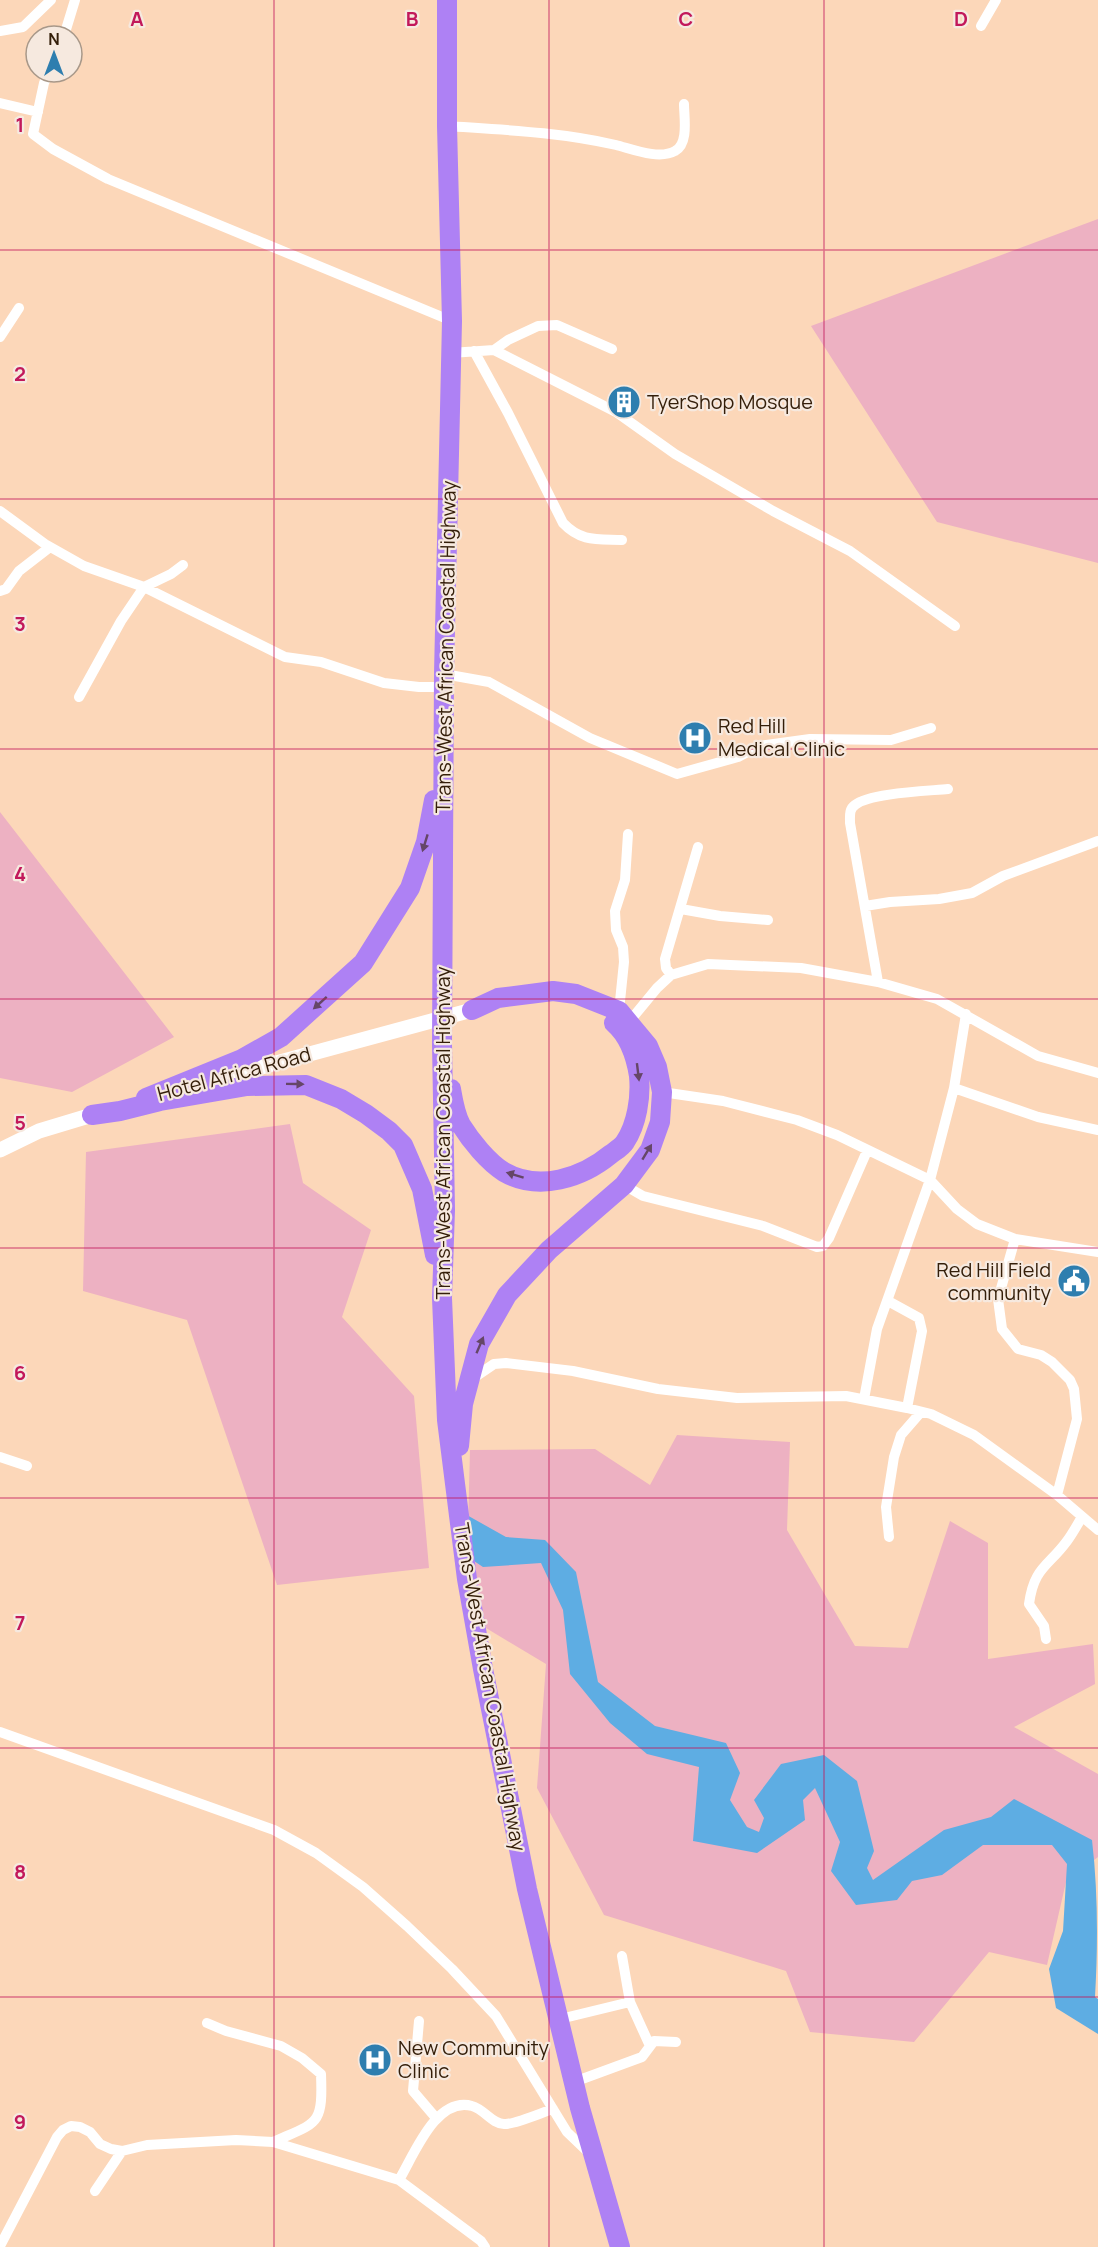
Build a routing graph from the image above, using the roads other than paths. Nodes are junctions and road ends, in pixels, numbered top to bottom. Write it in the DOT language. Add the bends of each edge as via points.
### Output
graph roads {
  1 [pos="51,0"];
  2 [pos="75,0"];
  3 [pos="447,0"];
  4 [pos="996,0"];
  5 [pos="68,24"];
  6 [pos="981,26"];
  7 [pos="0,31"];
  8 [pos="44,84"];
  9 [pos="0,103"];
  10 [pos="684,104"];
  11 [pos="38,112"];
  12 [pos="447,126"];
  13 [pos="19,308"];
  14 [pos="452,321"];
  15 [pos="0,337"];
  16 [pos="612,349"];
  17 [pos="494,350"];
  18 [pos="474,351"];
  19 [pos="451,353"];
  20 [pos="0,511"];
  21 [pos="622,540"];
  22 [pos="50,547"];
  23 [pos="183,565"];
  24 [pos="144,587"];
  25 [pos="0,591"];
  26 [pos="955,626"];
  27 [pos="444,688"];
  28 [pos="79,697"];
  29 [pos="931,728"];
  30 [pos="948,789"];
  31 [pos="628,834"];
  32 [pos="1098,841"];
  33 [pos="698,848"];
  34 [pos="865,906"];
  35 [pos="681,909"];
  36 [pos="768,920"];
  37 [pos="671,975"];
  38 [pos="878,982"];
  39 [pos="466,1012"];
  40 [pos="966,1014"];
  41 [pos="624,1016"];
  42 [pos="442,1044"];
  43 [pos="1098,1073"];
  44 [pos="954,1088"];
  45 [pos="662,1092"];
  46 [pos="146,1098"];
  47 [pos="92,1115"];
  48 [pos="1098,1130"];
  49 [pos="0,1150"];
  50 [pos="867,1151"];
  51 [pos="930,1180"];
  52 [pos="624,1185"];
  53 [pos="1015,1239"];
  54 [pos="1098,1252"];
  55 [pos="442,1298"];
  56 [pos="888,1301"];
  57 [pos="467,1383"];
  58 [pos="864,1399"];
  59 [pos="907,1408"];
  60 [pos="921,1412"];
  61 [pos="0,1457"];
  62 [pos="27,1466"];
  63 [pos="455,1484"];
  64 [pos="1057,1495"];
  65 [pos="1082,1517"];
  66 [pos="1098,1530"];
  67 [pos="889,1537"];
  68 [pos="1046,1640"];
  69 [pos="0,1732"];
  70 [pos="622,1956"];
  71 [pos="630,2002"];
  72 [pos="560,2019"];
  73 [pos="419,2021"];
  74 [pos="207,2023"];
  75 [pos="676,2042"];
  76 [pos="650,2046"];
  77 [pos="574,2082"];
  78 [pos="553,2109"];
  79 [pos="436,2118"];
  80 [pos="273,2142"];
  81 [pos="122,2151"];
  82 [pos="594,2158"];
  83 [pos="399,2180"];
  84 [pos="95,2191"];
  85 [pos="0,2246"];
  86 [pos="485,2247"];
  87 [pos="620,2247"];
  1 -- 7 [label="street" via="23,27"];
  2 -- 5 [label="street"];
  3 -- 12 [label="highway, Trans-West African Coastal Highway"];
  4 -- 6 [label="street"];
  8 -- 11 [label="street"];
  9 -- 11 [label="street"];
  10 -- 12 [label="street" via="682,145 667,153 545,132"];
  11 -- 14 [label="street" via="33,135 108,179"];
  12 -- 14 [label="highway, Trans-West African Coastal Highway"];
  13 -- 15 [label="street"];
  14 -- 19 [label="highway, Trans-West African Coastal Highway"];
  16 -- 17 [label="street" via="557,325 538,326"];
  17 -- 18 [label="street"];
  17 -- 26 [label="street" via="616,412 675,454 850,551"];
  18 -- 19 [label="street"];
  18 -- 21 [label="street" via="562,523 585,539"];
  19 -- 27 [label="highway, Trans-West African Coastal Highway"];
  20 -- 22 [label="street"];
  22 -- 24 [label="street" via="84,566"];
  22 -- 25 [label="street"];
  23 -- 24 [label="street"];
  24 -- 27 [label="street" via="285,657 321,662 384,683"];
  24 -- 28 [label="street"];
  27 -- 29 [label="street" via="489,682 590,738 677,774 738,757 759,746 810,739 891,740"];
  27 -- 42 [label="highway, Trans-West African Coastal Highway"];
  27 -- 46 [label="highway, one-way" via="436,789 426,842 410,888 363,963 281,1037 242,1059"];
  30 -- 34 [label="street" via="879,797 852,808 850,823"];
  31 -- 41 [label="street" via="625,880 615,911 616,930 623,947"];
  32 -- 34 [label="street" via="1012,872 972,893"];
  33 -- 35 [label="street"];
  34 -- 38 [label="street"];
  35 -- 36 [label="street"];
  35 -- 37 [label="street" via="665,959"];
  37 -- 38 [label="street" via="708,964 801,968"];
  37 -- 41 [label="street"];
  38 -- 40 [label="street" via="937,999"];
  39 -- 41 [label="highway" via="498,998 553,991 576,994"];
  39 -- 42 [label="highway, one-way" via="500,1001 555,998 602,1013 621,1029 636,1058 640,1089 636,1118 624,1143 581,1174 551,1182 505,1172 487,1158 460,1124"];
  39 -- 46 [label="street, Hotel Africa Road"];
  40 -- 43 [label="street" via="1038,1056"];
  40 -- 44 [label="street"];
  41 -- 45 [label="highway" via="648,1046"];
  42 -- 55 [label="highway, Trans-West African Coastal Highway"];
  44 -- 48 [label="street" via="1038,1117"];
  44 -- 51 [label="street"];
  45 -- 50 [label="street" via="723,1101 797,1120"];
  52 -- 45 [label="highway, one-way" via="650,1150 660,1122"];
  46 -- 47 [label="street, Hotel Africa Road"];
  47 -- 49 [label="street, Hotel Africa Road" via="39,1131"];
  47 -- 55 [label="highway, one-way" via="246,1086 306,1084 341,1099 403,1145 422,1189"];
  50 -- 51 [label="street"];
  50 -- 52 [label="street" via="829,1238 817,1247 763,1226 643,1196"];
  51 -- 53 [label="street" via="976,1224"];
  51 -- 56 [label="street"];
  57 -- 52 [label="highway, one-way" via="479,1344 507,1295 549,1250"];
  53 -- 54 [label="street"];
  53 -- 64 [label="street" via="998,1299 1002,1329 1018,1349 1052,1362 1074,1389 1077,1419"];
  55 -- 63 [label="highway, Trans-West African Coastal Highway" via="447,1420"];
  56 -- 58 [label="street" via="877,1329"];
  56 -- 59 [label="street" via="919,1318 922,1331"];
  57 -- 58 [label="street" via="494,1364 506,1363 737,1398"];
  57 -- 63 [label="highway"];
  58 -- 59 [label="street"];
  59 -- 60 [label="street"];
  60 -- 64 [label="street" via="974,1435"];
  60 -- 67 [label="street" via="901,1435 894,1457 885,1507"];
  61 -- 62 [label="street"];
  63 -- 72 [label="highway, Trans-West African Coastal Highway" via="483,1669 527,1888"];
  64 -- 65 [label="street"];
  65 -- 66 [label="street"];
  65 -- 68 [label="street" via="1066,1542 1043,1565 1031,1590 1029,1604 1044,1626"];
  69 -- 78 [label="street" via="274,1830 316,1853 408,1926 496,2016"];
  70 -- 71 [label="street"];
  71 -- 72 [label="street"];
  71 -- 76 [label="street"];
  72 -- 77 [label="highway, Trans-West African Coastal Highway"];
  73 -- 79 [label="street" via="413,2091"];
  74 -- 80 [label="street" via="281,2046 321,2074 322,2106 314,2124"];
  75 -- 76 [label="street" via="654,2041"];
  76 -- 77 [label="street" via="642,2057"];
  77 -- 82 [label="highway, Trans-West African Coastal Highway"];
  78 -- 79 [label="street" via="505,2125 465,2104 451,2107"];
  78 -- 82 [label="street" via="567,2132"];
  79 -- 83 [label="street"];
  80 -- 81 [label="street" via="147,2145"];
  80 -- 83 [label="street"];
  81 -- 84 [label="street"];
  81 -- 85 [label="street" via="100,2144 81,2127 63,2130"];
  82 -- 87 [label="highway, Trans-West African Coastal Highway"];
  83 -- 86 [label="street"];
}
